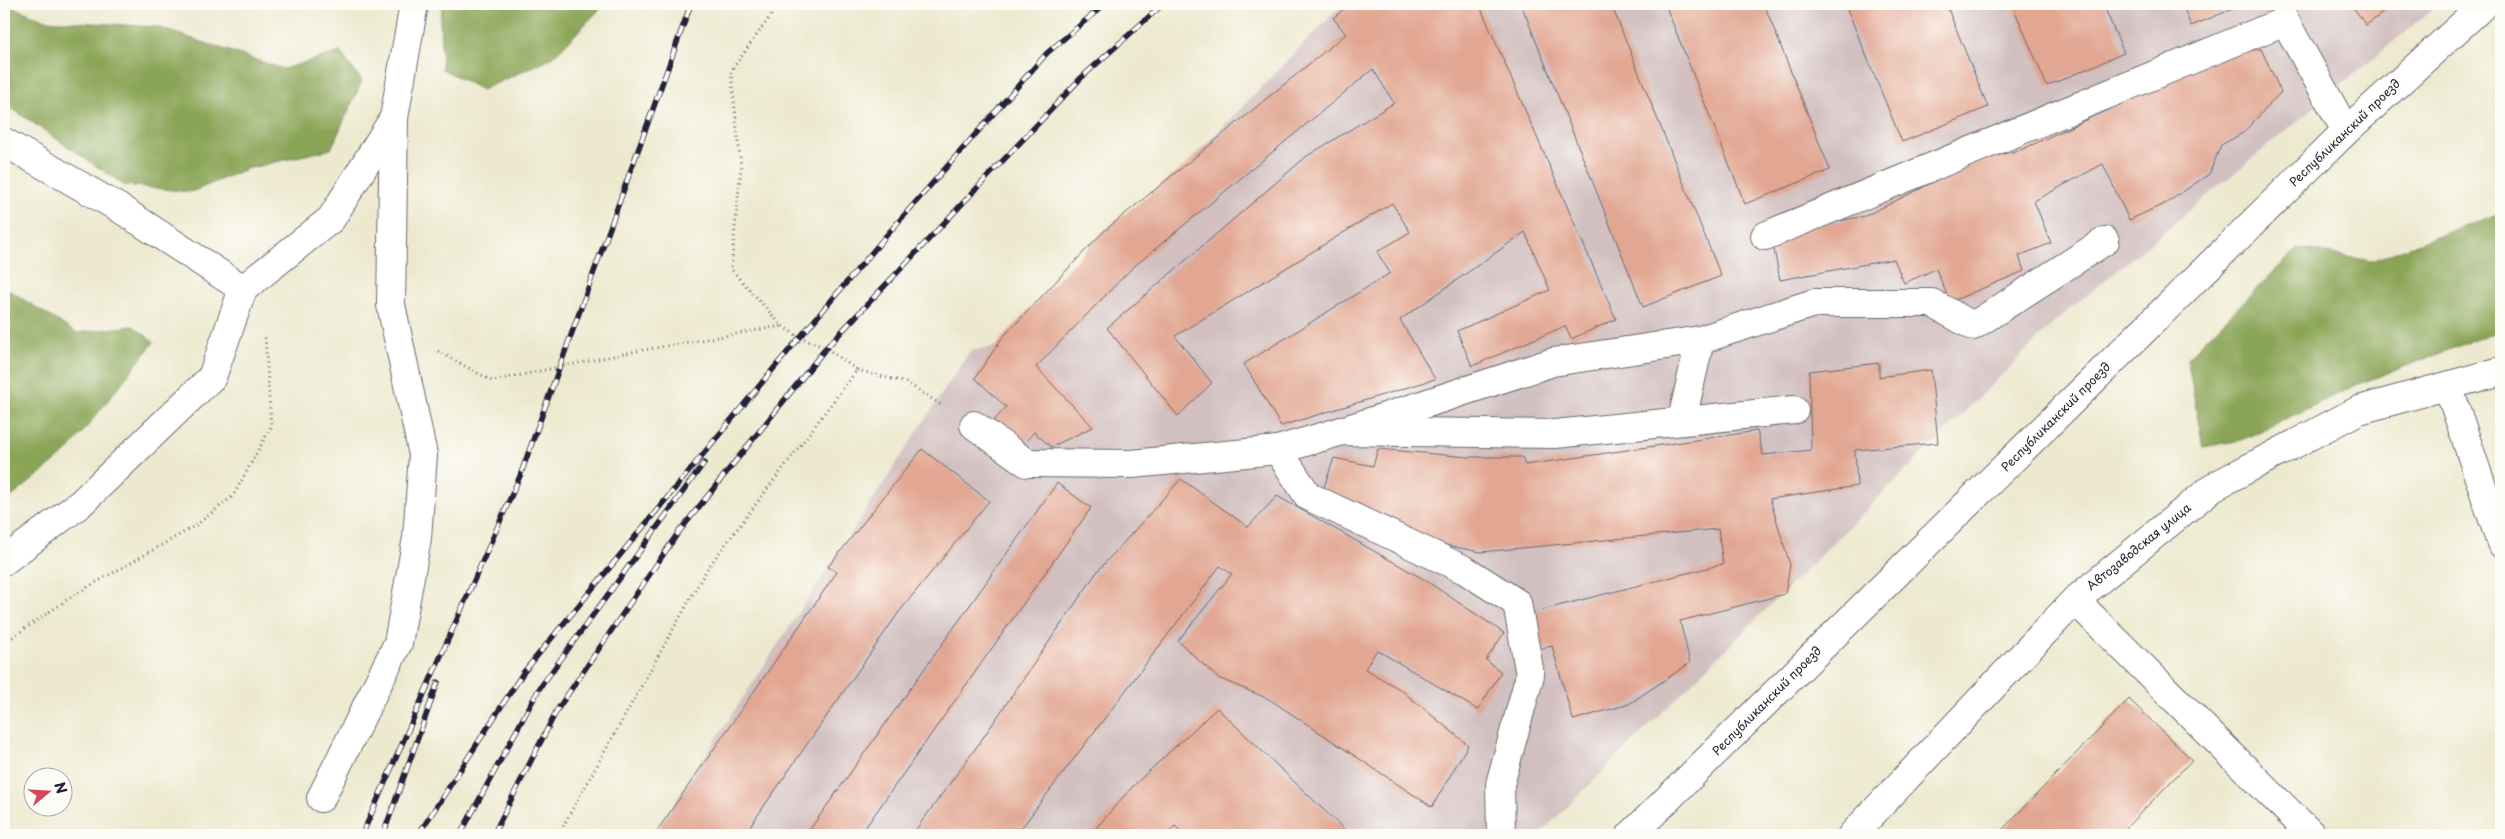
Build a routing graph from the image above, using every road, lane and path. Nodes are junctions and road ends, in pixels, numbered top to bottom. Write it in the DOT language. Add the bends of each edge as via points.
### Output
graph roads {
  1 [pos="414,4"];
  2 [pos="779,4"];
  3 [pos="2485,4"];
  4 [pos="2292,12"];
  5 [pos="394,118"];
  6 [pos="2346,131"];
  7 [pos="4,142"];
  8 [pos="1764,236"];
  9 [pos="2105,240"];
  10 [pos="243,289"];
  11 [pos="782,326"];
  12 [pos="1700,340"];
  13 [pos="436,349"];
  14 [pos="858,370"];
  15 [pos="2501,371"];
  16 [pos="2448,386"];
  17 [pos="1794,410"];
  18 [pos="1682,420"];
  19 [pos="974,425"];
  20 [pos="1342,431"];
  21 [pos="1278,450"];
  22 [pos="2501,543"];
  23 [pos="4,561"];
  24 [pos="2075,600"];
  25 [pos="4,642"];
  26 [pos="321,798"];
  27 [pos="2296,830"];
  28 [pos="558,835"];
  29 [pos="1501,835"];
  30 [pos="1631,835"];
  31 [pos="1852,835"];
  1 -- 5 [label="street"];
  2 -- 11 [label="path" via="731,72 740,167 731,269"];
  3 -- 6 [label="street, Республиканский проезд"];
  4 -- 6 [label="street"];
  4 -- 8 [label="street"];
  5 -- 10 [label="street" via="331,219"];
  5 -- 26 [label="street" via="391,305 423,456 418,538 398,643"];
  6 -- 30 [label="street, Республиканский проезд"];
  7 -- 10 [label="street" via="119,208"];
  9 -- 12 [label="street" via="1973,326 1932,303 1814,303"];
  10 -- 23 [label="street" via="212,377 80,504"];
  10 -- 25 [label="path" via="267,337 271,428 233,496 195,526 74,595"];
  11 -- 13 [label="path" via="492,381"];
  11 -- 14 [label="path" via="826,348"];
  12 -- 18 [label="street"];
  12 -- 20 [label="street" via="1553,362"];
  14 -- 19 [label="path" via="907,384"];
  14 -- 28 [label="path" via="707,569"];
  15 -- 16 [label="street, Автозаводская улица"];
  16 -- 22 [label="street"];
  16 -- 24 [label="street, Автозаводская улица" via="2359,410 2213,487"];
  17 -- 18 [label="street"];
  18 -- 20 [label="street" via="1555,434"];
  19 -- 21 [label="street" via="1027,463 1132,464"];
  20 -- 21 [label="street"];
  21 -- 29 [label="street" via="1308,496 1465,570 1517,603 1530,675 1500,784"];
  24 -- 27 [label="street"];
  24 -- 31 [label="street, Автозаводская улица"];
}
